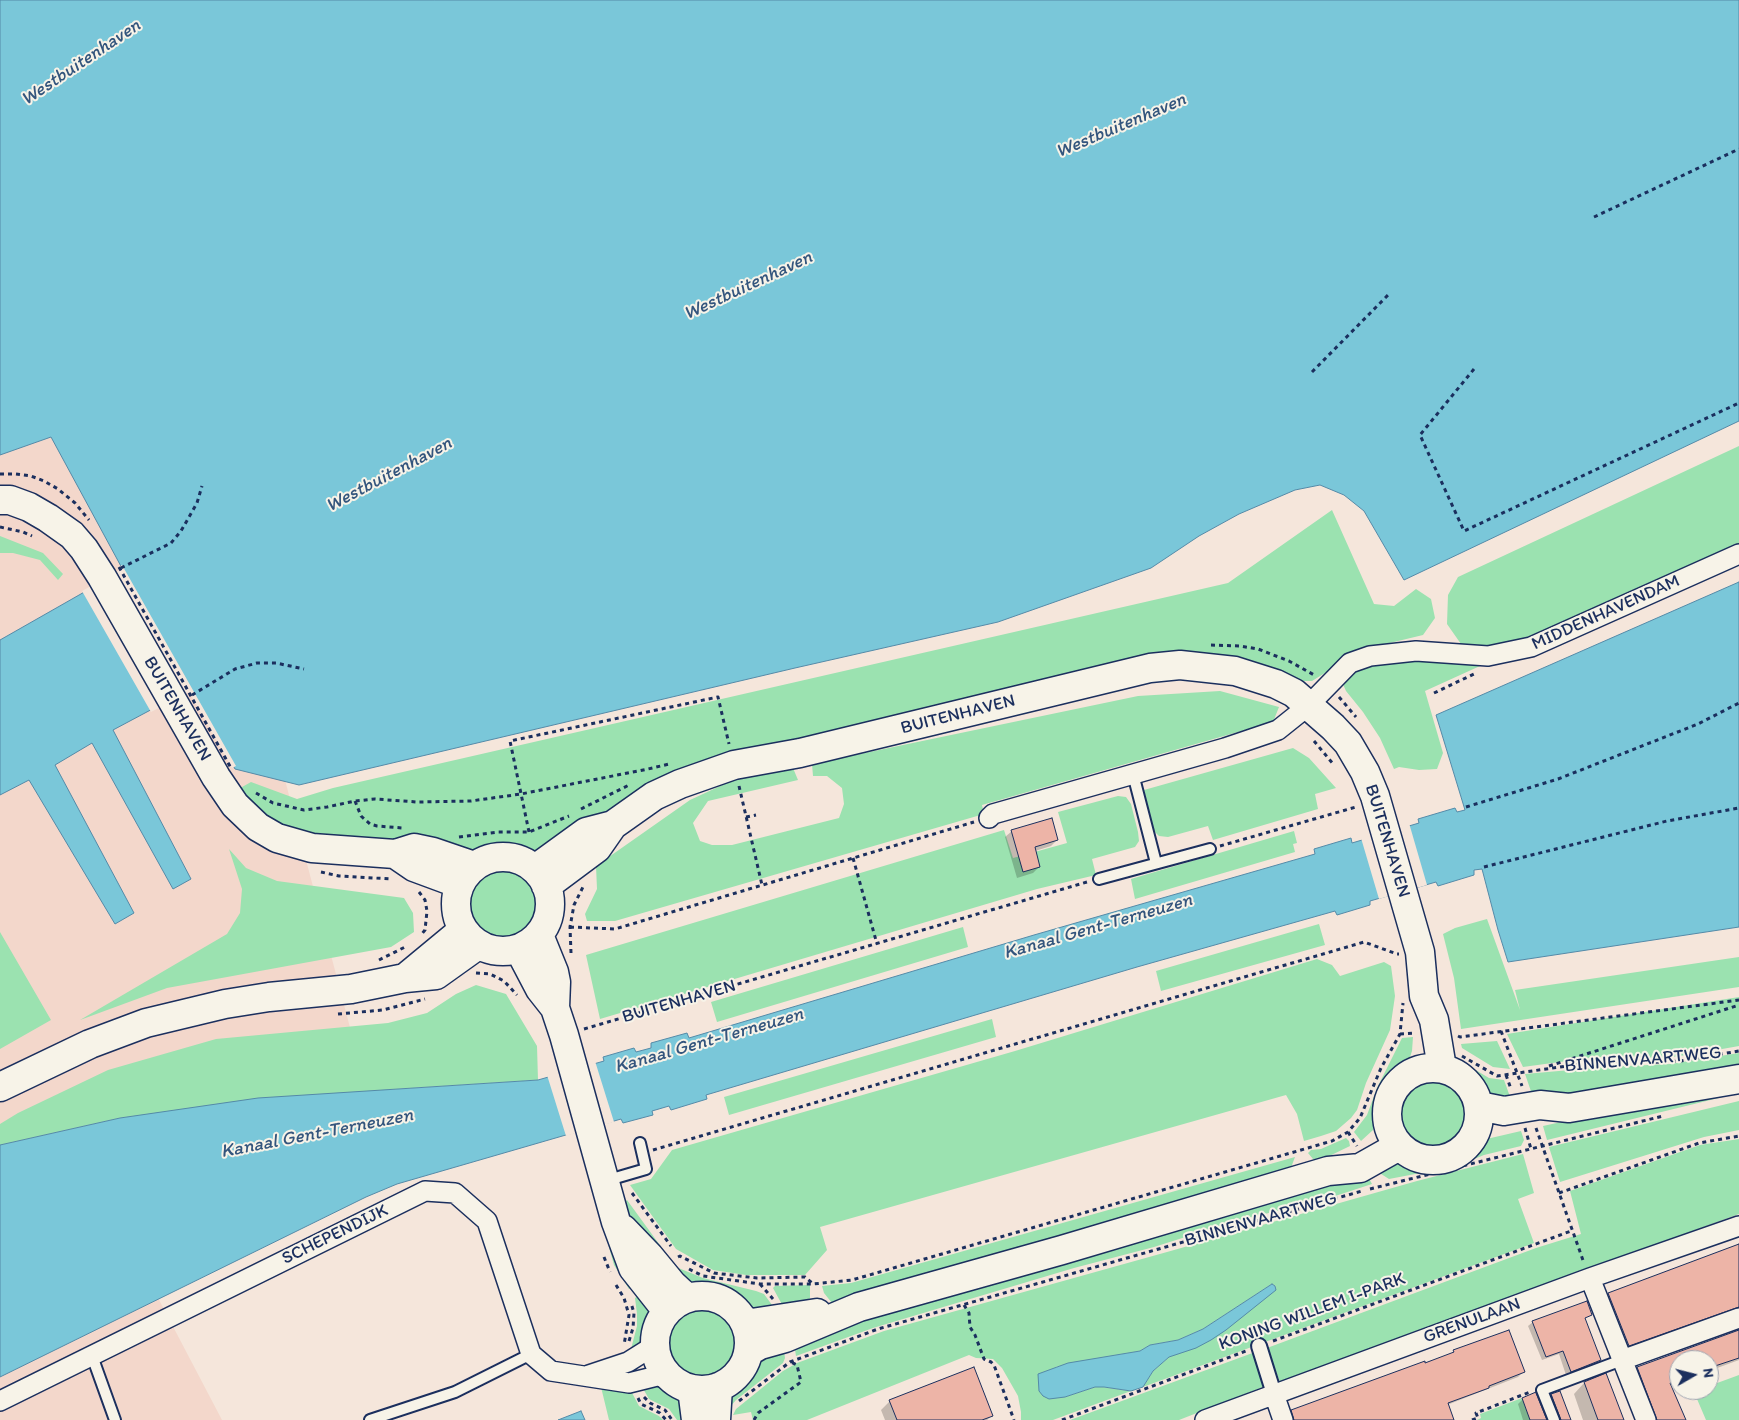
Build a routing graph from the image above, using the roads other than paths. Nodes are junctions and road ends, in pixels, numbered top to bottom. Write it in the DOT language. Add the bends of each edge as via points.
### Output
graph roads {
  1 [pos="0,500"];
  2 [pos="1739,554"];
  3 [pos="1300,713"];
  4 [pos="1133,774"];
  5 [pos="990,818"];
  6 [pos="1210,849"];
  7 [pos="1156,863"];
  8 [pos="467,875"];
  9 [pos="541,877"];
  10 [pos="1100,879"];
  11 [pos="470,937"];
  12 [pos="529,942"];
  13 [pos="405,978"];
  14 [pos="1438,1063"];
  15 [pos="1739,1079"];
  16 [pos="0,1087"];
  17 [pos="1478,1117"];
  18 [pos="1394,1137"];
  19 [pos="641,1148"];
  20 [pos="613,1178"];
  21 [pos="1739,1226"];
  22 [pos="1586,1269"];
  23 [pos="677,1305"];
  24 [pos="858,1307"];
  25 [pos="1739,1318"];
  26 [pos="745,1324"];
  27 [pos="655,1346"];
  28 [pos="1259,1346"];
  29 [pos="748,1352"];
  30 [pos="532,1354"];
  31 [pos="92,1356"];
  32 [pos="1622,1360"];
  33 [pos="586,1376"];
  34 [pos="1274,1394"];
  35 [pos="706,1396"];
  36 [pos="0,1401"];
  37 [pos="115,1420"];
  38 [pos="370,1420"];
  39 [pos="696,1420"];
  40 [pos="1206,1420"];
  41 [pos="1284,1420"];
  42 [pos="1554,1420"];
  43 [pos="1646,1420"];
  1 -- 8 [label="main road, BUITENHAVEN" via="16,502 48,518 72,535 111,572 228,773 235,805 258,827 277,838 312,848 395,854 414,848 433,852"];
  2 -- 3 [label="street, MIDDENHAVENDAM" via="1531,647 1488,656 1416,651 1370,656 1350,663"];
  3 -- 4 [label="street" via="1278,730 1256,739"];
  3 -- 9 [label="main road, BUITENHAVEN" via="1294,693 1257,677 1235,671 1180,665 1150,668 800,753 734,765 680,784 654,796 613,825 586,832"];
  3 -- 14 [label="main road, BUITENHAVEN" via="1333,727 1348,742 1366,772 1420,952 1424,996 1434,1020"];
  4 -- 5 [label="street" via="994,814"];
  4 -- 7 [label="lane"];
  6 -- 7 [label="lane"];
  7 -- 10 [label="lane"];
  8 -- 9 [label="main road" via="486,859 507,857 522,861"];
  8 -- 11 [label="main road" via="455,899 456,910"];
  9 -- 12 [label="main road" via="550,896 549,912 544,926"];
  11 -- 12 [label="main road" via="488,949 498,951"];
  11 -- 13 [label="main road" via="433,954"];
  11 -- 13 [label="main road" via="436,975"];
  12 -- 20 [label="main road" via="554,972 555,1008 590,1129"];
  13 -- 16 [label="main road" via="364,987 226,1004 146,1023 90,1044"];
  14 -- 17 [label="main road" via="1470,1085 1476,1095"];
  14 -- 18 [label="main road" via="1408,1074 1393,1089 1387,1109"];
  15 -- 17 [label="main road, BINNENVAARTWEG" via="1569,1108 1545,1121 1511,1129"];
  17 -- 18 [label="main road" via="1472,1139 1454,1155 1443,1159 1420,1158 1409,1153"];
  18 -- 24 [label="main road, BINNENVAARTWEG" via="1349,1154 1328,1172"];
  19 -- 20 [label="lane" via="646,1168"];
  20 -- 23 [label="main road" via="616,1222 633,1268 658,1275"];
  21 -- 22 [label="street, GRENULAAN"];
  22 -- 32 [label="street"];
  22 -- 34 [label="street, GRENULAAN"];
  23 -- 26 [label="main road" via="701,1296 715,1297 738,1312"];
  23 -- 27 [label="main road" via="660,1322"];
  24 -- 26 [label="main road, BINNENVAARTWEG"];
  24 -- 29 [label="main road, BINNENVAARTWEG"];
  25 -- 32 [label="street"];
  26 -- 29 [label="main road"];
  27 -- 33 [label="street, SCHEPENDIJK" via="624,1364"];
  27 -- 35 [label="main road" via="663,1369"];
  28 -- 34 [label="street"];
  29 -- 35 [label="main road" via="743,1367 732,1379"];
  30 -- 31 [label="street, SCHEPENDIJK" via="487,1221 455,1193 425,1191"];
  30 -- 33 [label="street, SCHEPENDIJK" via="551,1371"];
  30 -- 38 [label="lane" via="456,1392"];
  31 -- 36 [label="street, SCHEPENDIJK"];
  31 -- 37 [label="lane"];
  32 -- 42 [label="lane" via="1542,1390"];
  32 -- 43 [label="street"];
  33 -- 35 [label="street, SCHEPENDIJK" via="629,1384 657,1376"];
  34 -- 40 [label="street, GRENULAAN"];
  34 -- 41 [label="street"];
  35 -- 39 [label="main road"];
}
